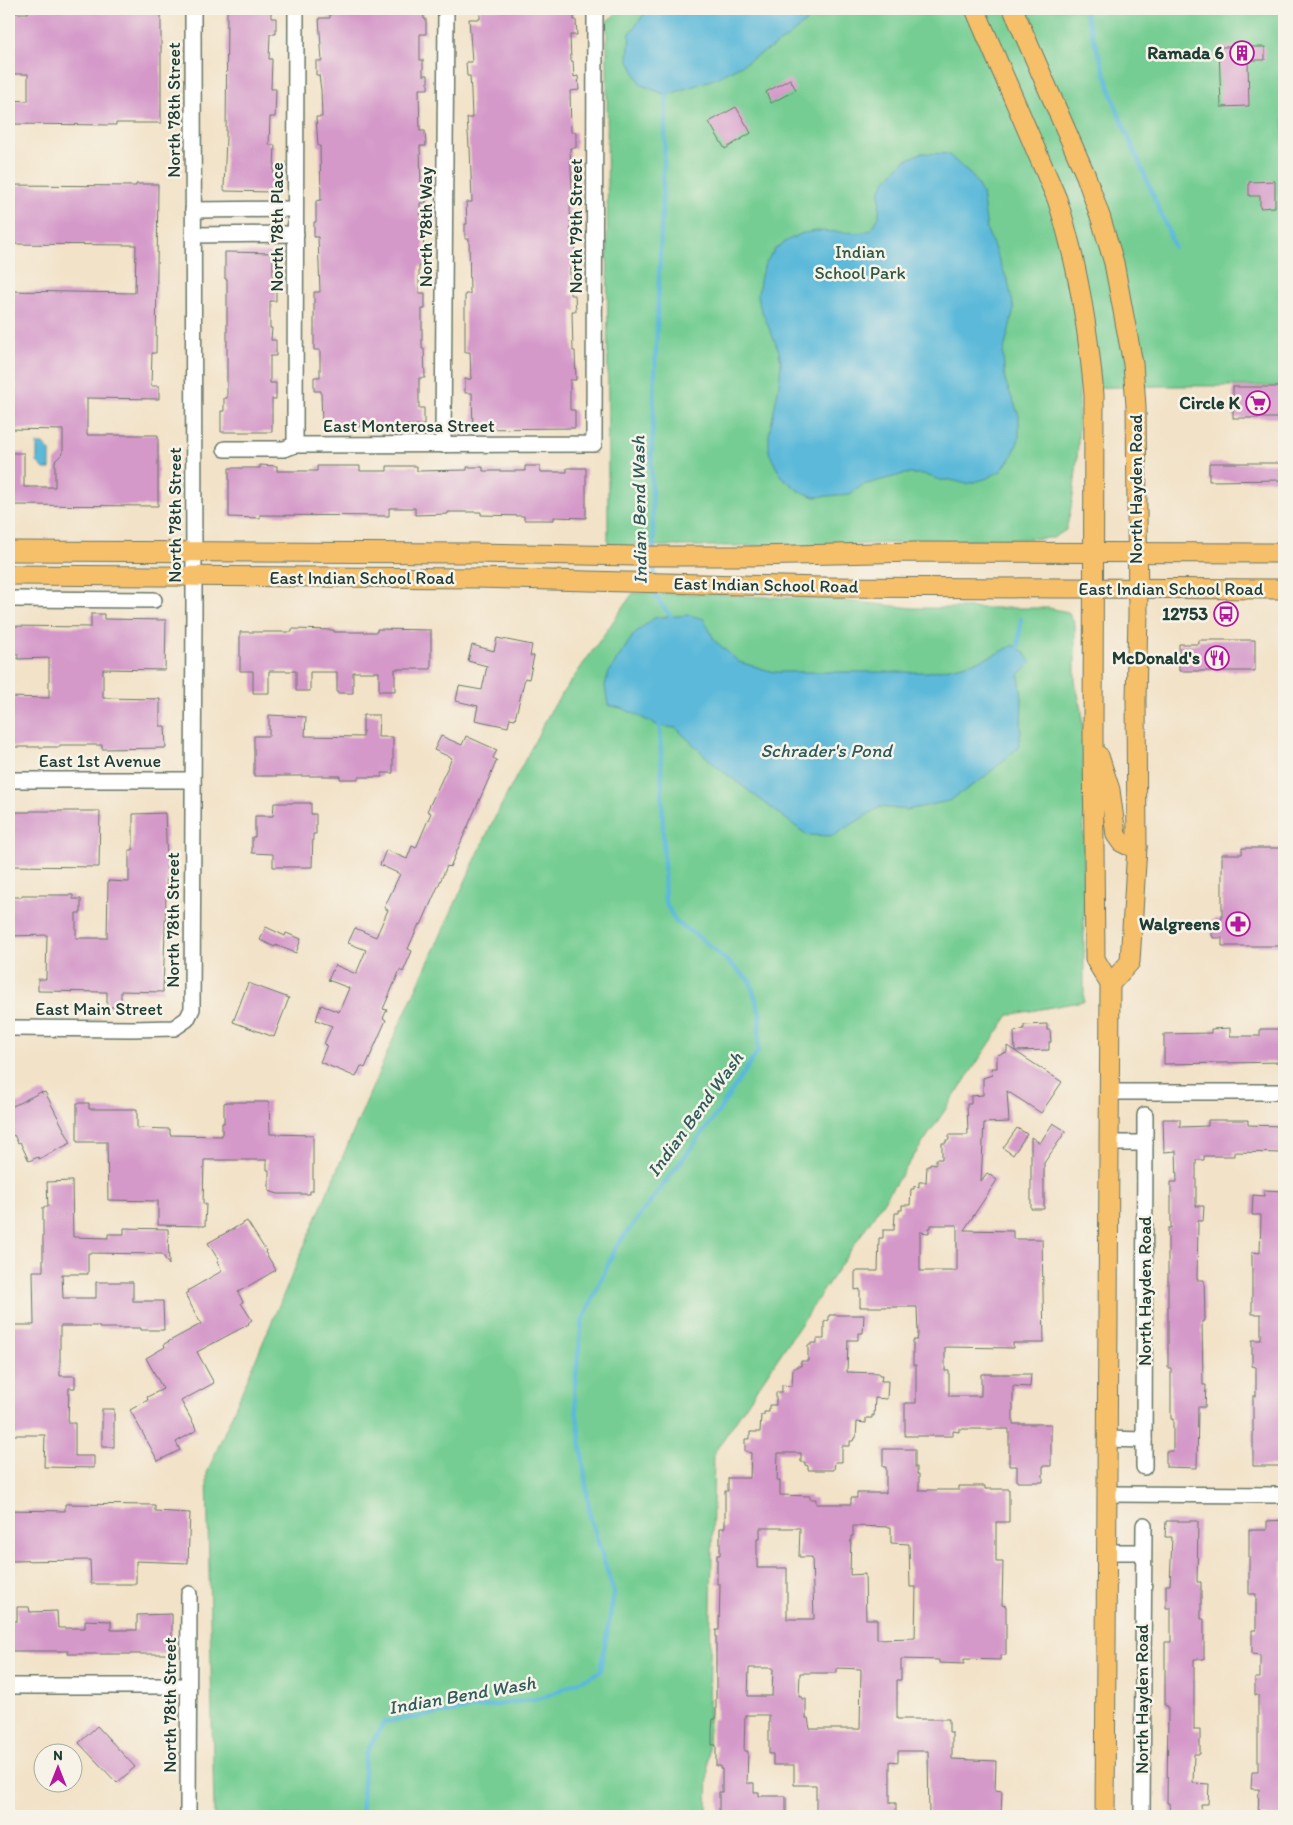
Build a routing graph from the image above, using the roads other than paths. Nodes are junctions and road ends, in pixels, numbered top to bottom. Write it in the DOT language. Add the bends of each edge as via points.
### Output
graph roads {
  1 [pos="193,9"];
  2 [pos="296,9"];
  3 [pos="446,9"];
  4 [pos="595,9"];
  5 [pos="975,9"];
  6 [pos="1013,9"];
  7 [pos="295,209"];
  8 [pos="193,210"];
  9 [pos="296,234"];
  10 [pos="194,235"];
  11 [pos="594,444"];
  12 [pos="295,445"];
  13 [pos="443,445"];
  14 [pos="225,450"];
  15 [pos="9,551"];
  16 [pos="194,552"];
  17 [pos="1094,552"];
  18 [pos="1136,552"];
  19 [pos="1284,553"];
  20 [pos="17,575"];
  21 [pos="107,576"];
  22 [pos="194,576"];
  23 [pos="1094,589"];
  24 [pos="1137,589"];
  25 [pos="1284,589"];
  26 [pos="9,598"];
  27 [pos="25,598"];
  28 [pos="107,599"];
  29 [pos="154,600"];
  30 [pos="1093,735"];
  31 [pos="9,780"];
  32 [pos="192,780"];
  33 [pos="1137,848"];
  34 [pos="1110,984"];
  35 [pos="187,1020"];
  36 [pos="9,1028"];
  37 [pos="1108,1092"];
  38 [pos="1284,1092"];
  39 [pos="1145,1114"];
  40 [pos="1108,1143"];
  41 [pos="1145,1143"];
  42 [pos="1106,1439"];
  43 [pos="1144,1440"];
  44 [pos="1144,1467"];
  45 [pos="1107,1494"];
  46 [pos="1284,1495"];
  47 [pos="1144,1524"];
  48 [pos="1106,1552"];
  49 [pos="1143,1552"];
  50 [pos="189,1594"];
  51 [pos="9,1686"];
  52 [pos="188,1686"];
  53 [pos="188,1816"];
  54 [pos="1105,1816"];
  55 [pos="1142,1816"];
  1 -- 8 [label="street, North 78th Street"];
  2 -- 7 [label="street, North 78th Place"];
  3 -- 13 [label="street, North 78th Way"];
  4 -- 11 [label="street, North 79th Street"];
  5 -- 17 [label="main road" via="1057,199 1075,264 1089,340 1094,395"];
  6 -- 18 [label="main road, North Hayden Road" via="1086,176 1114,263 1134,373"];
  7 -- 8 [label="street"];
  7 -- 9 [label="street, North 78th Place"];
  8 -- 10 [label="street, North 78th Street"];
  9 -- 10 [label="street"];
  9 -- 12 [label="street, North 78th Place"];
  10 -- 16 [label="street, North 78th Street"];
  11 -- 13 [label="street, East Monterosa Street"];
  12 -- 13 [label="street, East Monterosa Street"];
  12 -- 14 [label="street, East Monterosa Street" via="284,449"];
  15 -- 16 [label="main road, East Indian School Road"];
  16 -- 17 [label="main road, East Indian School Road" via="704,556"];
  16 -- 22 [label="street, North 78th Street"];
  17 -- 18 [label="main road, East Indian School Road"];
  17 -- 23 [label="main road"];
  18 -- 19 [label="main road, East Indian School Road"];
  18 -- 24 [label="main road, North Hayden Road"];
  20 -- 21 [label="main road, East Indian School Road"];
  20 -- 27 [label="street"];
  21 -- 22 [label="main road, East Indian School Road"];
  21 -- 28 [label="street"];
  22 -- 23 [label="main road, East Indian School Road"];
  22 -- 32 [label="street, North 78th Street"];
  23 -- 24 [label="main road, East Indian School Road"];
  23 -- 30 [label="main road"];
  24 -- 25 [label="main road, East Indian School Road"];
  24 -- 33 [label="main road, North Hayden Road"];
  26 -- 27 [label="street"];
  27 -- 28 [label="street"];
  28 -- 29 [label="street"];
  30 -- 33 [label="main road" via="1110,790 1116,835 1127,846"];
  30 -- 34 [label="main road" via="1096,959"];
  31 -- 32 [label="street, East 1st Avenue"];
  32 -- 35 [label="street, North 78th Street" via="192,1009"];
  33 -- 34 [label="main road, North Hayden Road" via="1130,962"];
  34 -- 37 [label="main road, North Hayden Road"];
  35 -- 36 [label="street, East Main Street" via="174,1028 159,1029"];
  37 -- 38 [label="street"];
  37 -- 40 [label="main road, North Hayden Road"];
  39 -- 41 [label="street, North Hayden Road"];
  40 -- 41 [label="street"];
  40 -- 42 [label="main road, North Hayden Road"];
  41 -- 43 [label="street, North Hayden Road"];
  42 -- 43 [label="street"];
  42 -- 45 [label="main road, North Hayden Road"];
  43 -- 44 [label="street, North Hayden Road"];
  45 -- 46 [label="street"];
  45 -- 48 [label="main road, North Hayden Road"];
  47 -- 49 [label="street, North Hayden Road"];
  48 -- 49 [label="street"];
  48 -- 54 [label="main road, North Hayden Road"];
  49 -- 55 [label="street, North Hayden Road"];
  50 -- 52 [label="street, North 78th Street"];
  51 -- 52 [label="street"];
  52 -- 53 [label="street, North 78th Street"];
}
